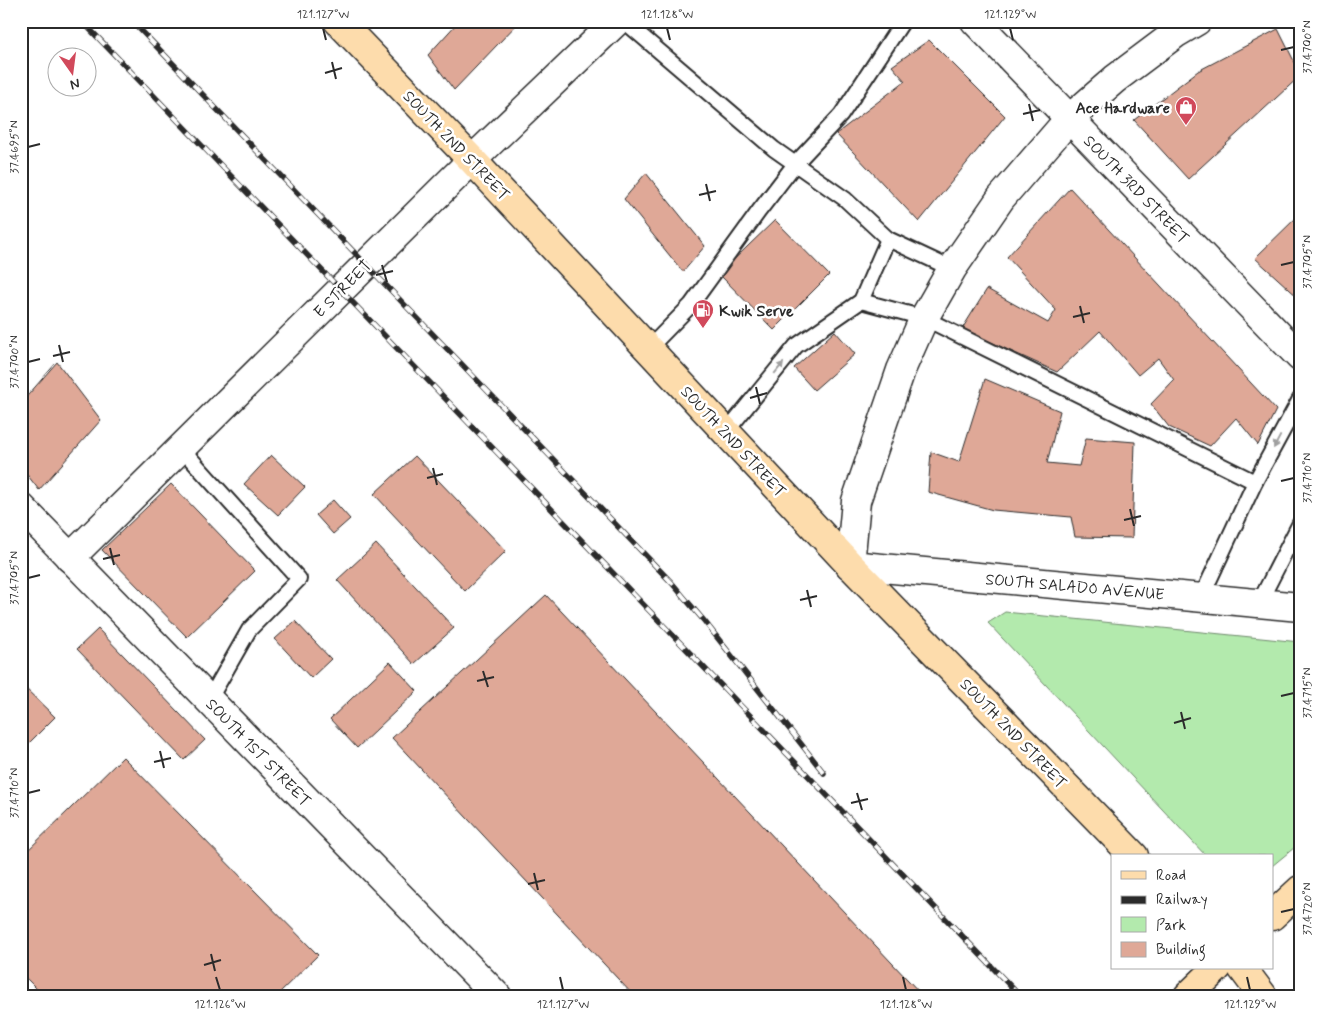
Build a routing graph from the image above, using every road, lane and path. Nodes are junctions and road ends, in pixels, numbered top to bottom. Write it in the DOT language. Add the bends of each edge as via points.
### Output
graph roads {
  1 [pos="338,21"];
  2 [pos="617,21"];
  3 [pos="624,21"];
  4 [pos="904,21"];
  5 [pos="975,21"];
  6 [pos="1197,21"];
  7 [pos="1069,119"];
  8 [pos="472,160"];
  9 [pos="795,164"];
  10 [pos="888,239"];
  11 [pos="952,269"];
  12 [pos="861,301"];
  13 [pos="924,318"];
  14 [pos="648,349"];
  15 [pos="1300,358"];
  16 [pos="1300,399"];
  17 [pos="726,432"];
  18 [pos="181,448"];
  19 [pos="1255,482"];
  20 [pos="21,507"];
  21 [pos="1300,523"];
  22 [pos="70,558"];
  23 [pos="850,565"];
  24 [pos="1201,598"];
  25 [pos="1259,603"];
  26 [pos="1300,607"];
  27 [pos="209,700"];
  28 [pos="1132,854"];
  29 [pos="1300,890"];
  30 [pos="1274,914"];
  31 [pos="1215,970"];
  32 [pos="1244,970"];
  33 [pos="486,992"];
  34 [pos="1188,996"];
  35 [pos="1263,996"];
  1 -- 8 [label="main road, SOUTH 2ND STREET"];
  2 -- 8 [label="street, E STREET"];
  3 -- 9 [label="lane"];
  4 -- 9 [label="lane" via="841,115"];
  5 -- 7 [label="street, SOUTH 3RD STREET"];
  6 -- 7 [label="street" via="1115,79"];
  7 -- 11 [label="street" via="1001,198"];
  7 -- 15 [label="street, SOUTH 3RD STREET"];
  8 -- 14 [label="main road, SOUTH 2ND STREET"];
  8 -- 18 [label="street, E STREET"];
  9 -- 10 [label="lane" via="845,199"];
  9 -- 14 [label="lane" via="691,305"];
  10 -- 11 [label="lane"];
  10 -- 12 [label="lane"];
  11 -- 13 [label="street"];
  12 -- 13 [label="lane"];
  17 -- 12 [label="lane, one-way" via="796,346"];
  13 -- 19 [label="lane"];
  13 -- 23 [label="street" via="901,370 856,501"];
  14 -- 17 [label="main road, SOUTH 2ND STREET"];
  16 -- 19 [label="lane, one-way"];
  17 -- 23 [label="main road, SOUTH 2ND STREET"];
  18 -- 22 [label="street, E STREET"];
  18 -- 27 [label="lane" via="298,579 249,630"];
  19 -- 24 [label="lane"];
  20 -- 22 [label="street, SOUTH 1ST STREET"];
  21 -- 25 [label="lane"];
  22 -- 27 [label="street, SOUTH 1ST STREET"];
  23 -- 24 [label="street, SOUTH SALADO AVENUE"];
  23 -- 28 [label="main road, SOUTH 2ND STREET"];
  24 -- 25 [label="street, SOUTH SALADO AVENUE"];
  25 -- 26 [label="street, SOUTH SALADO AVENUE"];
  27 -- 33 [label="street, SOUTH 1ST STREET"];
  29 -- 30 [label="main road"];
  31 -- 34 [label="main road"];
  32 -- 35 [label="main road"];
}
